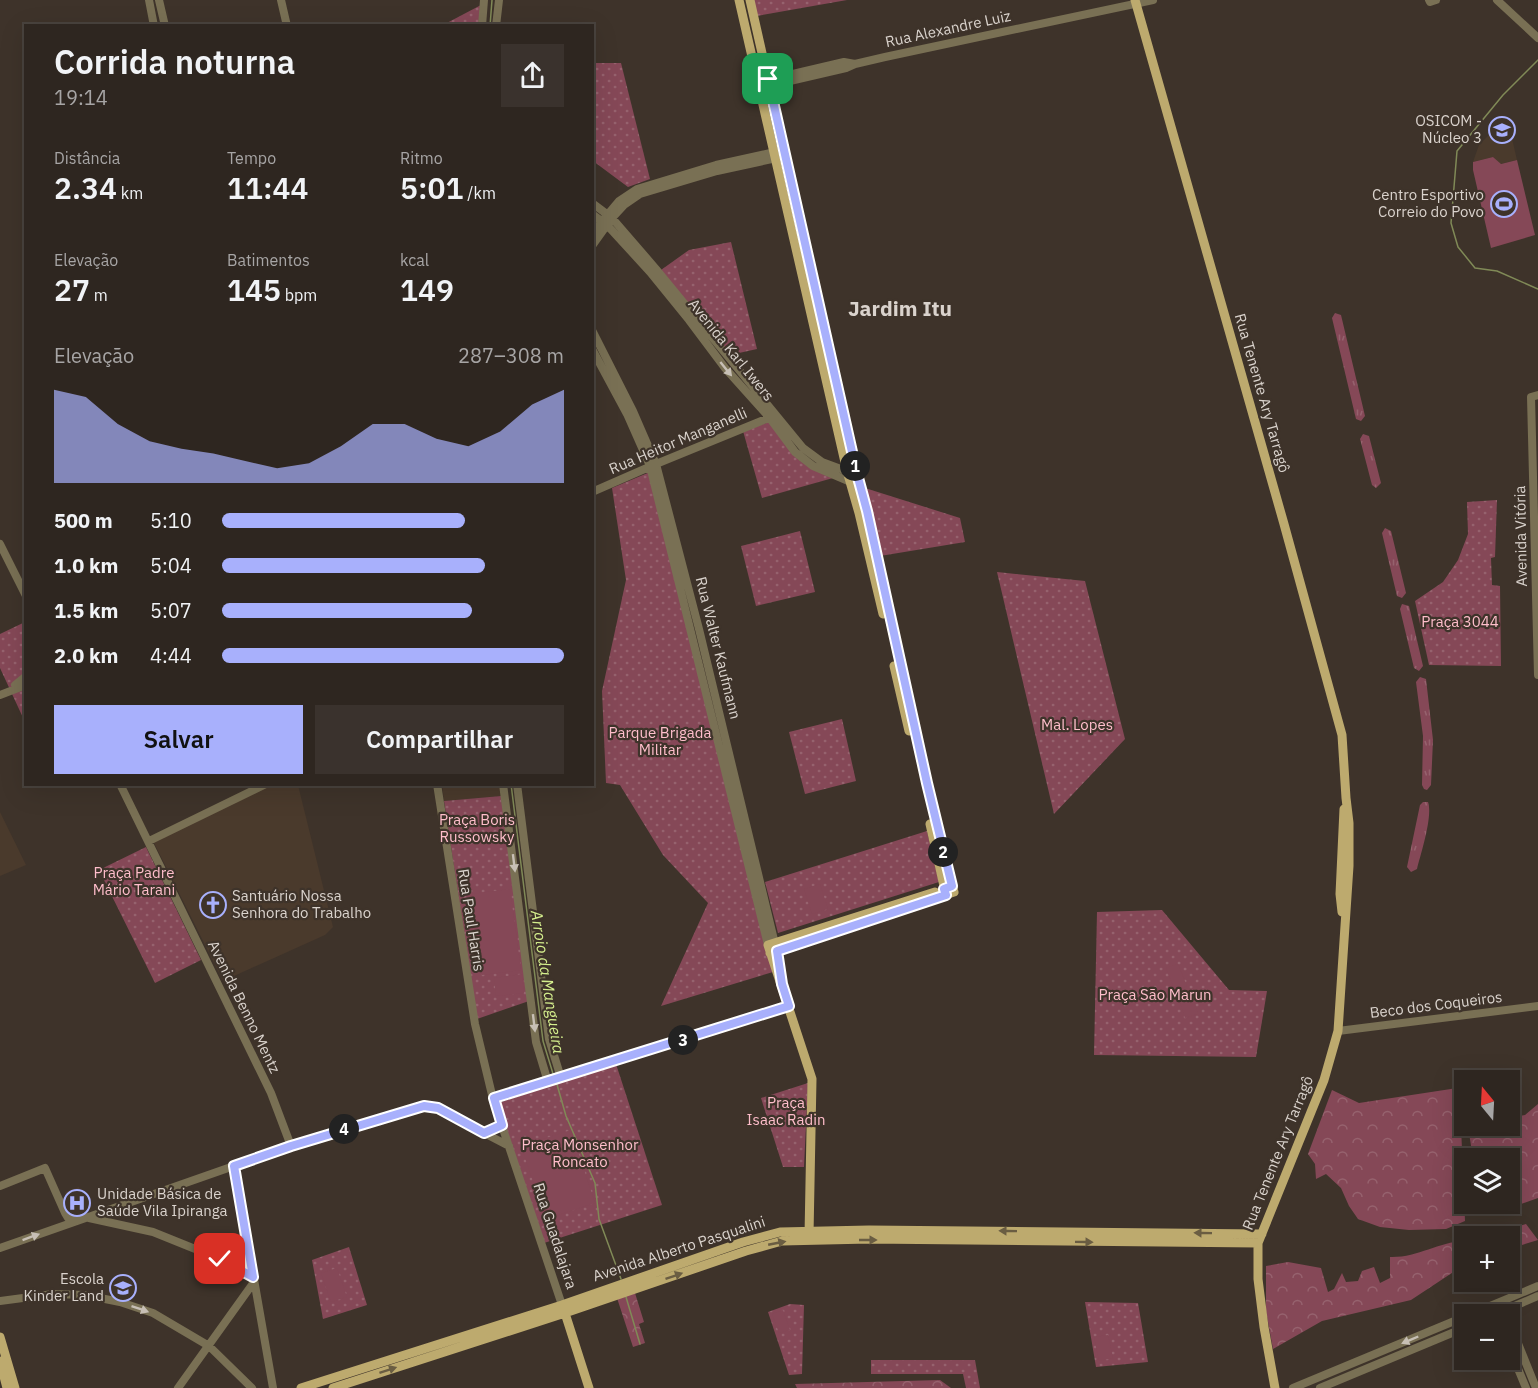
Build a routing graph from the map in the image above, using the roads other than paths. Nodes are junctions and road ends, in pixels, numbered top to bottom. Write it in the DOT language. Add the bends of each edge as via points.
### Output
graph roads {
  1 [pos="149,0"];
  2 [pos="159,0"];
  3 [pos="281,0"];
  4 [pos="484,0"];
  5 [pos="499,0"];
  6 [pos="739,0"];
  7 [pos="750,0"];
  8 [pos="1153,0"];
  9 [pos="1497,0"];
  10 [pos="1135,2"];
  11 [pos="154,24"];
  12 [pos="165,24"];
  13 [pos="287,24"];
  14 [pos="482,24"];
  15 [pos="496,24"];
  16 [pos="1538,38"];
  17 [pos="763,84"];
  18 [pos="780,154"];
  19 [pos="594,205"];
  20 [pos="594,215"];
  21 [pos="607,220"];
  22 [pos="594,231"];
  23 [pos="594,243"];
  24 [pos="594,334"];
  25 [pos="594,353"];
  26 [pos="1534,396"];
  27 [pos="772,416"];
  28 [pos="653,465"];
  29 [pos="852,472"];
  30 [pos="855,484"];
  31 [pos="594,491"];
  32 [pos="0,544"];
  33 [pos="24,592"];
  34 [pos="1538,675"];
  35 [pos="24,677"];
  36 [pos="24,686"];
  37 [pos="3,693"];
  38 [pos="121,786"];
  39 [pos="262,786"];
  40 [pos="437,786"];
  41 [pos="504,786"];
  42 [pos="517,786"];
  43 [pos="148,841"];
  44 [pos="772,948"];
  45 [pos="789,1006"];
  46 [pos="1538,1006"];
  47 [pos="475,1024"];
  48 [pos="1338,1031"];
  49 [pos="545,1049"];
  50 [pos="554,1080"];
  51 [pos="494,1098"];
  52 [pos="502,1125"];
  53 [pos="484,1133"];
  54 [pos="291,1146"];
  55 [pos="509,1146"];
  56 [pos="234,1166"];
  57 [pos="0,1186"];
  58 [pos="65,1213"];
  59 [pos="87,1217"];
  60 [pos="76,1221"];
  61 [pos="63,1226"];
  62 [pos="809,1235"];
  63 [pos="1260,1239"];
  64 [pos="0,1248"];
  65 [pos="253,1280"];
  66 [pos="1538,1286"];
  67 [pos="1538,1296"];
  68 [pos="0,1301"];
  69 [pos="1500,1304"];
  70 [pos="1518,1304"];
  71 [pos="563,1309"];
  72 [pos="1454,1321"];
  73 [pos="1454,1332"];
  74 [pos="0,1337"];
  75 [pos="209,1346"];
  76 [pos="1520,1348"];
  77 [pos="0,1361"];
  78 [pos="1519,1370"];
  79 [pos="7,1388"];
  80 [pos="15,1388"];
  81 [pos="178,1388"];
  82 [pos="252,1388"];
  83 [pos="273,1388"];
  84 [pos="301,1388"];
  85 [pos="333,1388"];
  86 [pos="589,1388"];
  87 [pos="1275,1388"];
  88 [pos="1293,1388"];
  89 [pos="1320,1388"];
  90 [pos="1526,1388"];
  91 [pos="1536,1388"];
  1 -- 11 [label="street"];
  2 -- 12 [label="street"];
  3 -- 13 [label="street"];
  4 -- 14 [label="street"];
  5 -- 15 [label="street"];
  6 -- 17 [label="main road"];
  7 -- 17 [label="main road"];
  8 -- 10 [label="street, Rua Alexandre Luiz"];
  9 -- 16 [label="street"];
  10 -- 17 [label="street, Rua Alexandre Luiz"];
  10 -- 48 [label="main road, Rua Tenente Ary Tarragô" via="1342,735 1349,847"];
  17 -- 18 [label="main road"];
  18 -- 21 [label="street" via="716,165 638,189 618,201"];
  18 -- 29 [label="main road"];
  19 -- 21 [label="street, Avenida Karl Iwers"];
  20 -- 21 [label="street, Avenida Karl Iwers"];
  21 -- 22 [label="street"];
  21 -- 23 [label="street"];
  21 -- 27 [label="street, Avenida Karl Iwers" via="725,368"];
  24 -- 28 [label="street, Rua Walter Kaufmann" via="633,411"];
  25 -- 28 [label="street, Rua Walter Kaufmann"];
  26 -- 34 [label="street, Avenida Vitória"];
  27 -- 28 [label="street, Rua Heitor Manganelli"];
  27 -- 29 [label="street, Avenida Karl Iwers" via="813,456"];
  27 -- 30 [label="street, Avenida Karl Iwers" via="804,460"];
  28 -- 31 [label="street, Rua Heitor Manganelli"];
  28 -- 44 [label="street, Rua Walter Kaufmann" via="699,629"];
  29 -- 30 [label="main road"];
  30 -- 44 [label="main road" via="949,890"];
  32 -- 33 [label="street"];
  35 -- 37 [label="street"];
  36 -- 37 [label="street"];
  38 -- 43 [label="street, Avenida Benno Mentz"];
  39 -- 43 [label="street"];
  40 -- 47 [label="street, Rua Paul Harris"];
  41 -- 49 [label="street, one-way"];
  42 -- 49 [label="street"];
  43 -- 54 [label="street, Avenida Benno Mentz" via="271,1093"];
  44 -- 45 [label="main road, Rua Walter Kaufmann" via="776,975"];
  45 -- 50 [label="street"];
  45 -- 62 [label="main road, Rua Walter Kaufmann" via="812,1079"];
  46 -- 48 [label="street, Beco dos Coqueiros"];
  47 -- 51 [label="street, Rua Guadalajara"];
  48 -- 63 [label="main road, Rua Tenente Ary Tarragô" via="1324,1080"];
  49 -- 50 [label="street"];
  49 -- 50 [label="street"];
  50 -- 51 [label="street"];
  51 -- 52 [label="street, Rua Guadalajara"];
  52 -- 53 [label="street"];
  52 -- 55 [label="street, Rua Guadalajara"];
  53 -- 54 [label="street" via="429,1106"];
  53 -- 55 [label="street"];
  54 -- 56 [label="street"];
  55 -- 71 [label="street, Rua Guadalajara"];
  56 -- 59 [label="street"];
  56 -- 65 [label="street"];
  57 -- 58 [label="street" via="45,1168"];
  58 -- 60 [label="street"];
  58 -- 61 [label="street"];
  59 -- 60 [label="street"];
  59 -- 65 [label="street" via="153,1232 220,1259"];
  60 -- 61 [label="street"];
  64 -- 61 [label="street, one-way"];
  62 -- 63 [label="main road, Avenida Alberto Pasqualini"];
  62 -- 71 [label="main road, Avenida Alberto Pasqualini"];
  63 -- 87 [label="main road, Rua Tenente Ary Tarragô" via="1258,1279"];
  65 -- 75 [label="street"];
  65 -- 83 [label="street"];
  66 -- 69 [label="street"];
  67 -- 70 [label="street"];
  68 -- 75 [label="street, one-way" via="53,1294 120,1302 153,1313"];
  71 -- 84 [label="main road, Avenida Alberto Pasqualini"];
  85 -- 71 [label="main road, Avenida Alberto Pasqualini, one-way"];
  71 -- 86 [label="main road, Rua Guadalajara"];
  72 -- 88 [label="street, one-way"];
  73 -- 89 [label="street"];
  74 -- 80 [label="main road"];
  75 -- 81 [label="street"];
  75 -- 82 [label="street"];
  76 -- 91 [label="street"];
  77 -- 79 [label="main road"];
  78 -- 90 [label="street"];
}
